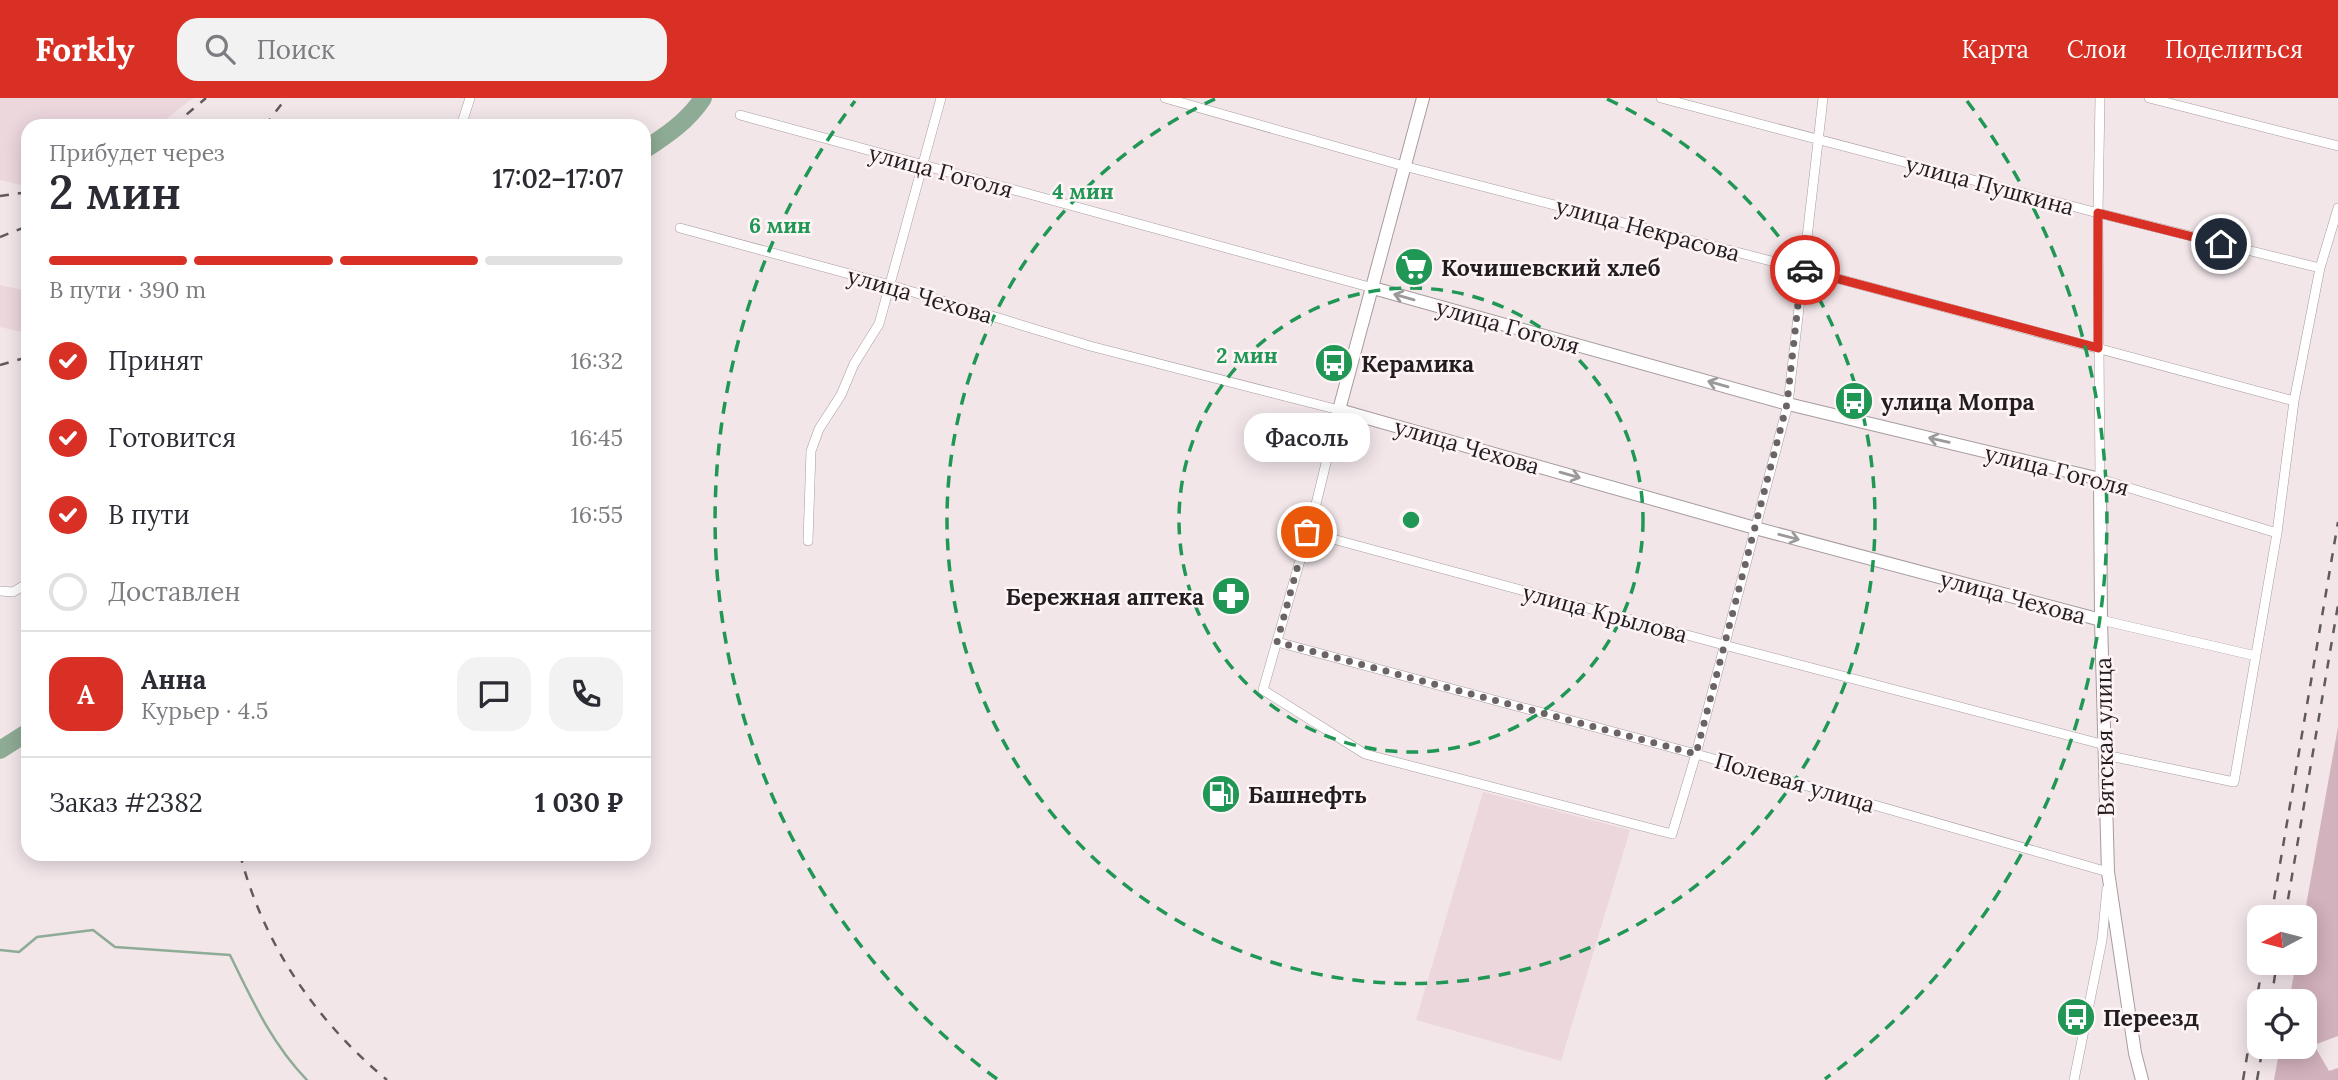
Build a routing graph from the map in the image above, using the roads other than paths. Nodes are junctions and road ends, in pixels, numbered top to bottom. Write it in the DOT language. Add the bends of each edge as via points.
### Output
graph roads {
  1 [pos="470,98"];
  2 [pos="941,98"];
  3 [pos="1165,98"];
  4 [pos="1423,98"];
  5 [pos="1661,98"];
  6 [pos="1823,98"];
  7 [pos="2100,98"];
  8 [pos="2149,98"];
  9 [pos="740,115"];
  10 [pos="463,119"];
  11 [pos="1818,139"];
  12 [pos="2338,146"];
  13 [pos="922,166"];
  14 [pos="1404,166"];
  15 [pos="2338,208"];
  16 [pos="2098,213"];
  17 [pos="680,228"];
  18 [pos="2320,268"];
  19 [pos="1802,269"];
  20 [pos="890,285"];
  21 [pos="1373,288"];
  22 [pos="2098,348"];
  23 [pos="2294,401"];
  24 [pos="1787,404"];
  25 [pos="1339,410"];
  26 [pos="2100,479"];
  27 [pos="1755,528"];
  28 [pos="1307,532"];
  29 [pos="2277,533"];
  30 [pos="808,541"];
  31 [pos="21,587"];
  32 [pos="0,591"];
  33 [pos="2101,620"];
  34 [pos="1277,642"];
  35 [pos="1724,645"];
  36 [pos="2256,656"];
  37 [pos="2105,750"];
  38 [pos="1696,754"];
  39 [pos="2108,872"];
  40 [pos="2074,1080"];
  41 [pos="2142,1080"];
  1 -- 10 [label="street"];
  2 -- 13 [label="street"];
  3 -- 14 [label="street, улица Некрасова"];
  4 -- 14 [label="main road"];
  5 -- 11 [label="street, улица Пушкина"];
  6 -- 11 [label="street"];
  7 -- 16 [label="street, Вятская улица"];
  8 -- 12 [label="street"];
  9 -- 13 [label="street, улица Гоголя"];
  11 -- 16 [label="street, улица Пушкина"];
  11 -- 19 [label="street"];
  13 -- 20 [label="street"];
  13 -- 21 [label="street, улица Гоголя"];
  14 -- 19 [label="street, улица Некрасова"];
  14 -- 21 [label="main road"];
  15 -- 18 [label="street"];
  16 -- 18 [label="street, улица Пушкина"];
  16 -- 22 [label="street, Вятская улица"];
  17 -- 20 [label="street, улица Чехова"];
  18 -- 23 [label="street"];
  19 -- 22 [label="street, улица Некрасова"];
  19 -- 24 [label="street"];
  20 -- 25 [label="street, улица Чехова" via="1090,346"];
  20 -- 30 [label="street" via="879,324 854,363 811,451"];
  24 -- 21 [label="main road, улица Гоголя, one-way"];
  21 -- 25 [label="main road"];
  22 -- 23 [label="street, улица Некрасова"];
  22 -- 26 [label="street, Вятская улица"];
  23 -- 29 [label="street"];
  26 -- 24 [label="main road, улица Гоголя, one-way"];
  24 -- 27 [label="street"];
  25 -- 27 [label="main road, улица Чехова, one-way"];
  25 -- 28 [label="street"];
  26 -- 29 [label="street, улица Гоголя"];
  26 -- 33 [label="main road, Вятская улица"];
  27 -- 33 [label="main road, улица Чехова, one-way"];
  27 -- 35 [label="street"];
  28 -- 34 [label="street"];
  28 -- 35 [label="street, улица Крылова"];
  29 -- 36 [label="street"];
  31 -- 32 [label="street"];
  33 -- 36 [label="street, улица Чехова"];
  33 -- 37 [label="main road, Вятская улица"];
  34 -- 38 [label="street, Полевая улица"];
  34 -- 38 [label="street" via="1263,690 1365,754 1672,834"];
  35 -- 37 [label="street, улица Крылова"];
  35 -- 38 [label="street"];
  36 -- 37 [label="street, улица Крылова" via="2234,782"];
  37 -- 39 [label="main road, Вятская улица"];
  38 -- 39 [label="street, Полевая улица"];
  39 -- 40 [label="street" via="2102,940"];
  39 -- 41 [label="main road, Вятская улица"];
}
